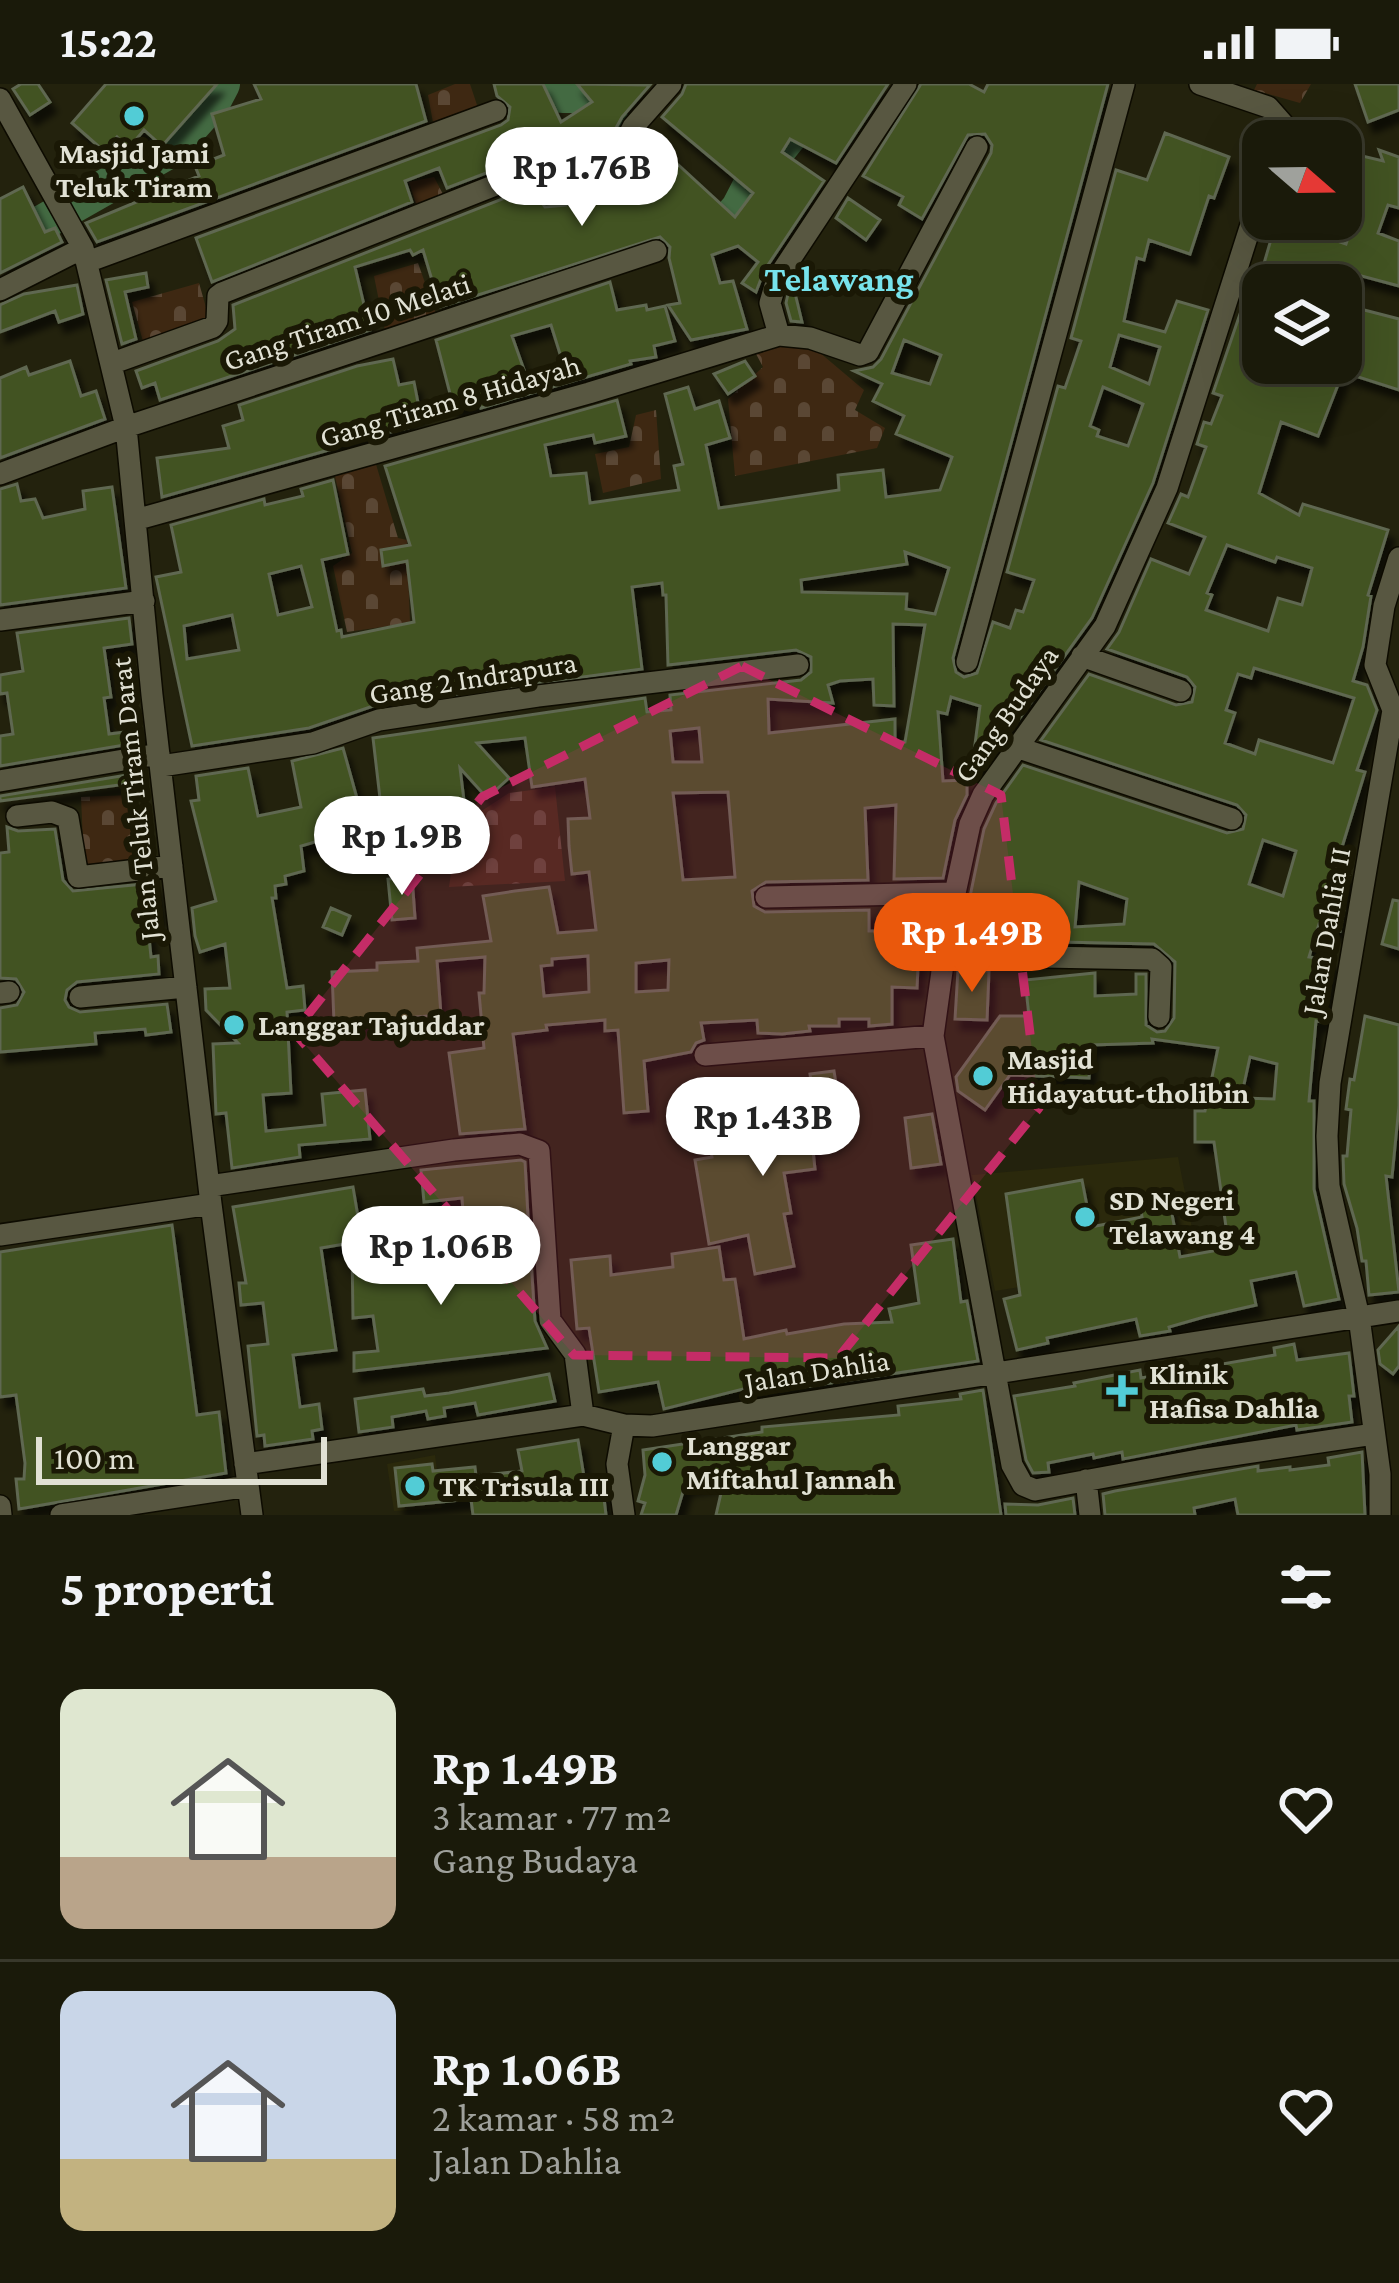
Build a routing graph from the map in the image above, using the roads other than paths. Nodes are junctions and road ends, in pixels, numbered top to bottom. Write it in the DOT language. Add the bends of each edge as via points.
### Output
graph roads {
  1 [pos="906,84"];
  2 [pos="1124,84"];
  3 [pos="1200,84"];
  4 [pos="666,85"];
  5 [pos="0,100"];
  6 [pos="496,111"];
  7 [pos="1279,120"];
  8 [pos="977,147"];
  9 [pos="1246,240"];
  10 [pos="656,251"];
  11 [pos="85,255"];
  12 [pos="0,290"];
  13 [pos="779,335"];
  14 [pos="113,363"];
  15 [pos="126,427"];
  16 [pos="0,474"];
  17 [pos="135,520"];
  18 [pos="1399,559"];
  19 [pos="144,601"];
  20 [pos="0,620"];
  21 [pos="1082,656"];
  22 [pos="967,662"];
  23 [pos="798,665"];
  24 [pos="1181,692"];
  25 [pos="1018,748"];
  26 [pos="160,760"];
  27 [pos="0,782"];
  28 [pos="17,816"];
  29 [pos="1232,819"];
  30 [pos="172,866"];
  31 [pos="955,892"];
  32 [pos="766,897"];
  33 [pos="944,955"];
  34 [pos="186,987"];
  35 [pos="80,998"];
  36 [pos="1159,1017"];
  37 [pos="933,1036"];
  38 [pos="705,1054"];
  39 [pos="210,1195"];
  40 [pos="0,1235"];
  41 [pos="1399,1311"];
  42 [pos="1359,1317"];
  43 [pos="997,1371"];
  44 [pos="583,1415"];
  45 [pos="625,1425"];
  46 [pos="1374,1434"];
  47 [pos="246,1475"];
  48 [pos="1087,1480"];
  49 [pos="0,1506"];
  50 [pos="1,1515"];
  51 [pos="61,1515"];
  52 [pos="252,1515"];
  53 [pos="624,1515"];
  54 [pos="1090,1515"];
  55 [pos="1380,1515"];
  1 -- 13 [label="street" via="777,280 770,303"];
  2 -- 22 [label="street"];
  3 -- 7 [label="street" via="1268,107"];
  4 -- 14 [label="street" via="626,142 554,194 536,169 222,293 212,327"];
  5 -- 11 [label="street, Jalan Teluk Tiram Darat"];
  6 -- 11 [label="street"];
  8 -- 13 [label="street" via="868,352"];
  9 -- 21 [label="street, Gang Budaya" via="1167,488 1105,626"];
  10 -- 15 [label="street, Gang Tiram 10 Melati"];
  11 -- 12 [label="street"];
  11 -- 14 [label="street, Jalan Teluk Tiram Darat"];
  13 -- 17 [label="street, Gang Tiram 8 Hidayah"];
  14 -- 15 [label="street, Jalan Teluk Tiram Darat"];
  15 -- 16 [label="street, Gang Tiram 10 Melati"];
  15 -- 17 [label="street, Jalan Teluk Tiram Darat"];
  17 -- 19 [label="street, Jalan Teluk Tiram Darat"];
  18 -- 42 [label="street, Jalan Dahlia II" via="1376,665 1393,710 1327,1136 1329,1186"];
  19 -- 20 [label="street"];
  19 -- 26 [label="street, Jalan Teluk Tiram Darat"];
  21 -- 24 [label="street"];
  21 -- 25 [label="street, Gang Budaya"];
  23 -- 26 [label="street, Gang 2 Indrapura" via="538,695 379,720 314,742"];
  25 -- 29 [label="street"];
  25 -- 31 [label="street, Gang Budaya" via="970,824"];
  26 -- 27 [label="street, Gang 2 Indrapura"];
  26 -- 30 [label="street, Jalan Teluk Tiram Darat"];
  28 -- 30 [label="street" via="68,818 78,877"];
  30 -- 34 [label="street, Jalan Teluk Tiram Darat"];
  31 -- 32 [label="street"];
  31 -- 33 [label="street, Gang Budaya"];
  33 -- 36 [label="street" via="1152,959 1161,967"];
  33 -- 37 [label="street, Gang Budaya"];
  34 -- 35 [label="street"];
  34 -- 39 [label="street, Jalan Teluk Tiram Darat"];
  37 -- 38 [label="street"];
  37 -- 43 [label="street, Gang Budaya"];
  39 -- 40 [label="street"];
  39 -- 44 [label="street" via="476,1148 520,1144 539,1151 550,1320 575,1354"];
  39 -- 47 [label="street, Jalan Teluk Tiram Darat"];
  41 -- 42 [label="street, Jalan Dahlia"];
  42 -- 43 [label="street, Jalan Dahlia"];
  42 -- 46 [label="street, Jalan Dahlia II"];
  43 -- 45 [label="street, Jalan Dahlia"];
  43 -- 48 [label="street, Gang Budaya" via="1019,1481 1035,1490"];
  44 -- 45 [label="street, Jalan Dahlia"];
  44 -- 47 [label="street, Jalan Dahlia"];
  45 -- 53 [label="street" via="617,1464"];
  46 -- 48 [label="street, Gang Budaya"];
  46 -- 55 [label="street, Jalan Dahlia II"];
  47 -- 51 [label="street, Jalan Dahlia"];
  47 -- 52 [label="street, Jalan Teluk Tiram Darat"];
  48 -- 54 [label="street"];
  49 -- 50 [label="street"];
}
